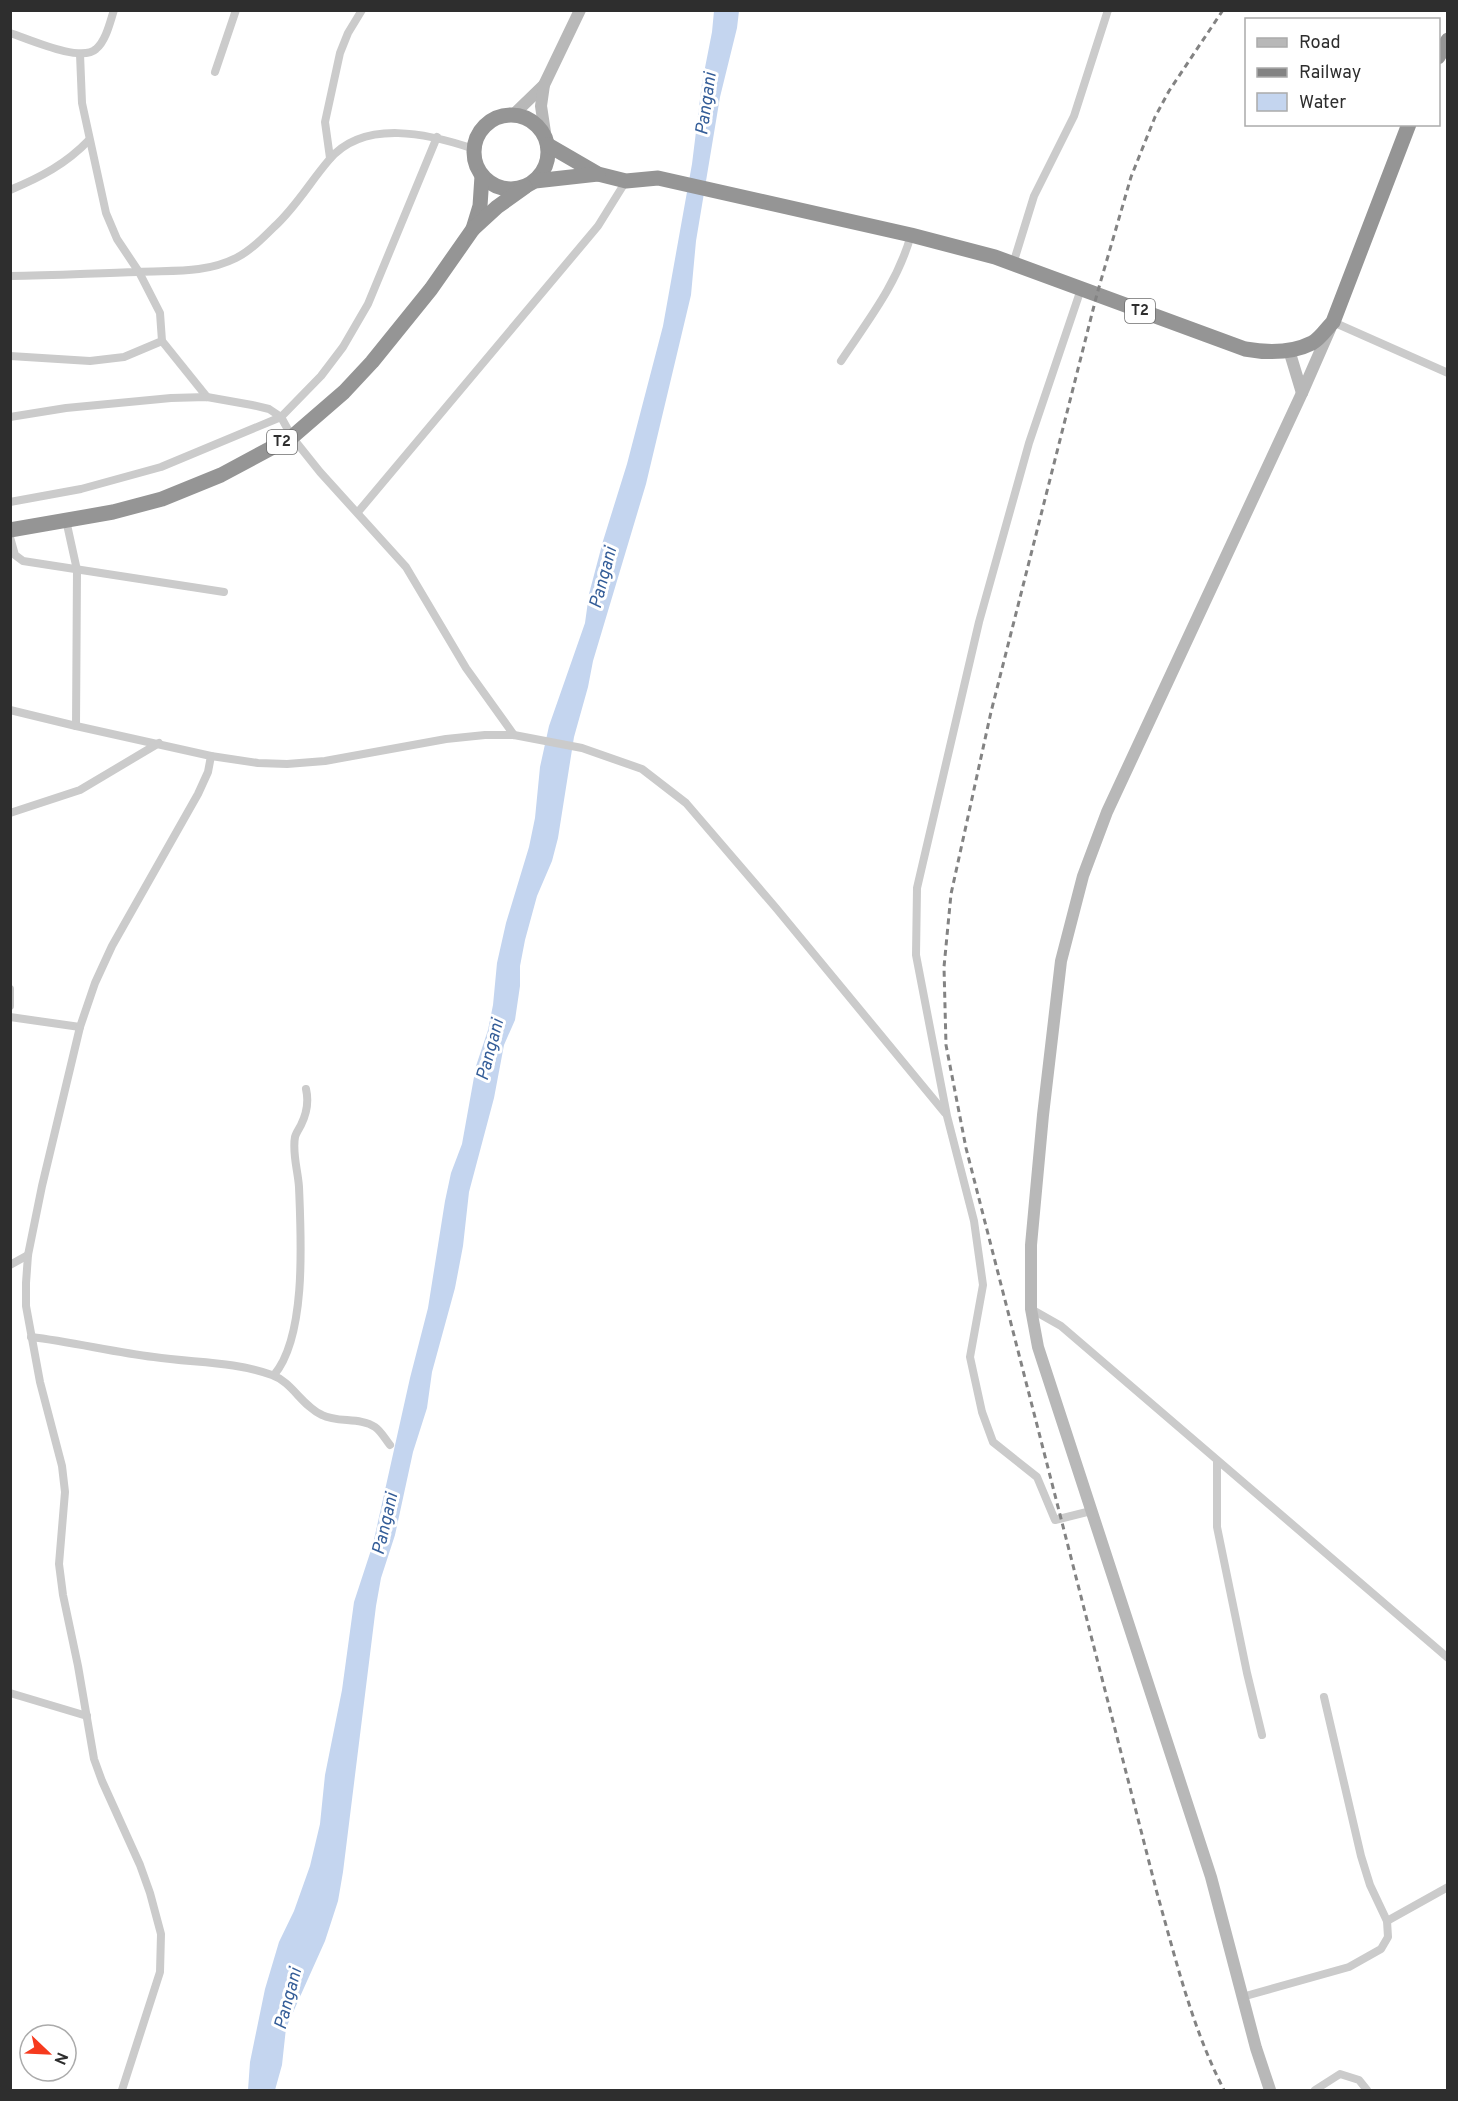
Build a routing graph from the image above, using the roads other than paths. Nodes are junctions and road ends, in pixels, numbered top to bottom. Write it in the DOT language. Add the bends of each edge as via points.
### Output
graph roads {
  1 [pos="114,10"];
  2 [pos="236,10"];
  3 [pos="362,10"];
  4 [pos="1108,10"];
  5 [pos="575,13"];
  6 [pos="10,33"];
  7 [pos="1448,40"];
  8 [pos="80,54"];
  9 [pos="1440,54"];
  10 [pos="215,72"];
  11 [pos="544,85"];
  12 [pos="513,115"];
  13 [pos="1408,126"];
  14 [pos="437,137"];
  15 [pos="89,140"];
  16 [pos="547,142"];
  17 [pos="474,149"];
  18 [pos="330,158"];
  19 [pos="598,174"];
  20 [pos="482,176"];
  21 [pos="627,181"];
  22 [pos="530,184"];
  23 [pos="10,190"];
  24 [pos="473,229"];
  25 [pos="911,235"];
  26 [pos="1013,264"];
  27 [pos="139,272"];
  28 [pos="10,276"];
  29 [pos="1081,289"];
  30 [pos="1333,322"];
  31 [pos="162,341"];
  32 [pos="1289,350"];
  33 [pos="10,357"];
  34 [pos="841,361"];
  35 [pos="1448,373"];
  36 [pos="1302,393"];
  37 [pos="207,397"];
  38 [pos="10,417"];
  39 [pos="282,417"];
  40 [pos="292,436"];
  41 [pos="10,502"];
  42 [pos="358,512"];
  43 [pos="66,520"];
  44 [pos="10,530"];
  45 [pos="10,537"];
  46 [pos="77,570"];
  47 [pos="224,592"];
  48 [pos="10,710"];
  49 [pos="76,726"];
  50 [pos="514,735"];
  51 [pos="159,743"];
  52 [pos="211,756"];
  53 [pos="10,813"];
  54 [pos="10,989"];
  55 [pos="10,1006"];
  56 [pos="10,1017"];
  57 [pos="80,1027"];
  58 [pos="306,1089"];
  59 [pos="947,1116"];
  60 [pos="28,1255"];
  61 [pos="10,1265"];
  62 [pos="1031,1309"];
  63 [pos="32,1337"];
  64 [pos="274,1375"];
  65 [pos="390,1445"];
  66 [pos="1217,1461"];
  67 [pos="1091,1511"];
  68 [pos="1448,1658"];
  69 [pos="10,1693"];
  70 [pos="1324,1697"];
  71 [pos="87,1716"];
  72 [pos="1262,1735"];
  73 [pos="1448,1887"];
  74 [pos="1387,1921"];
  75 [pos="1242,1997"];
  76 [pos="122,2091"];
  77 [pos="1270,2091"];
  78 [pos="1315,2091"];
  79 [pos="1367,2091"];
  1 -- 8 [label="street" via="95,50"];
  2 -- 10 [label="street"];
  3 -- 18 [label="street" via="340,53 325,122"];
  4 -- 26 [label="street" via="1074,116 1034,196"];
  5 -- 11 [label="main road"];
  6 -- 8 [label="street"];
  7 -- 9 [label="highway"];
  8 -- 15 [label="street" via="82,103"];
  11 -- 12 [label="main road"];
  11 -- 16 [label="main road" via="541,106"];
  12 -- 16 [label="highway, T2" via="527,118"];
  12 -- 17 [label="highway" via="487,124"];
  13 -- 30 [label="highway, T2"];
  14 -- 17 [label="street"];
  14 -- 18 [label="street" via="408,133 369,136"];
  14 -- 39 [label="street" via="368,304 321,376"];
  15 -- 23 [label="street" via="63,164"];
  15 -- 27 [label="street" via="106,213 117,239"];
  16 -- 19 [label="highway, T2"];
  16 -- 22 [label="highway" via="546,164"];
  17 -- 20 [label="highway, T2" via="475,164"];
  18 -- 27 [label="street" via="287,215 235,258 195,272"];
  19 -- 21 [label="highway, T2"];
  19 -- 22 [label="highway, T2"];
  20 -- 22 [label="highway, T2" via="502,189 514,190"];
  20 -- 24 [label="highway, T2" via="480,206"];
  21 -- 25 [label="highway, T2" via="658,178"];
  21 -- 42 [label="street" via="598,226"];
  22 -- 24 [label="highway, T2"];
  24 -- 40 [label="highway, T2" via="372,362 344,392"];
  25 -- 26 [label="highway, T2"];
  25 -- 34 [label="street" via="894,281"];
  26 -- 29 [label="highway, T2"];
  27 -- 28 [label="street"];
  27 -- 31 [label="street" via="160,313"];
  29 -- 32 [label="highway, T2" via="1245,349"];
  29 -- 59 [label="street" via="1029,443 982,611 917,888 916,955"];
  30 -- 32 [label="highway, T2" via="1314,342"];
  30 -- 35 [label="street"];
  30 -- 36 [label="main road"];
  31 -- 33 [label="street" via="124,357 90,361"];
  31 -- 37 [label="street"];
  32 -- 36 [label="main road"];
  36 -- 62 [label="main road" via="1107,813 1083,876 1061,961 1031,1245"];
  37 -- 38 [label="street" via="132,401"];
  37 -- 39 [label="street" via="269,409"];
  39 -- 40 [label="street"];
  39 -- 41 [label="street" via="161,467 81,489"];
  40 -- 42 [label="street"];
  40 -- 43 [label="highway, T2" via="221,475 162,499"];
  42 -- 50 [label="street" via="406,567 466,668"];
  43 -- 44 [label="highway, T2"];
  43 -- 46 [label="street"];
  45 -- 46 [label="street" via="15,555 23,561"];
  46 -- 47 [label="street"];
  46 -- 49 [label="street"];
  48 -- 49 [label="street"];
  49 -- 51 [label="street"];
  50 -- 52 [label="street" via="446,739 287,764"];
  50 -- 59 [label="street" via="582,748 642,769 686,803"];
  51 -- 52 [label="street"];
  51 -- 53 [label="street" via="80,790"];
  52 -- 57 [label="street" via="198,794 112,946"];
  54 -- 55 [label="street"];
  56 -- 57 [label="street"];
  57 -- 60 [label="street"];
  58 -- 64 [label="street" via="306,1113 295,1136 300,1238 297,1308 288,1349"];
  59 -- 67 [label="street" via="974,1221 982,1285 970,1357 982,1412 993,1442 1037,1477 1055,1520"];
  60 -- 61 [label="street"];
  60 -- 63 [label="street" via="26,1306"];
  62 -- 66 [label="street" via="1061,1326"];
  62 -- 67 [label="main road" via="1038,1347"];
  63 -- 64 [label="street"];
  63 -- 71 [label="street" via="62,1466 65,1492 59,1564"];
  64 -- 65 [label="street" via="322,1415 370,1425"];
  66 -- 68 [label="street"];
  66 -- 72 [label="street" via="1217,1527"];
  67 -- 75 [label="main road" via="1211,1877"];
  69 -- 71 [label="street"];
  70 -- 74 [label="street" via="1361,1856"];
  71 -- 76 [label="street" via="98,1770 140,1865 161,1934 160,1972"];
  73 -- 74 [label="street"];
  74 -- 75 [label="street" via="1389,1937 1382,1949 1349,1967"];
  75 -- 77 [label="main road"];
  78 -- 79 [label="street" via="1340,2074 1359,2079"];
}
